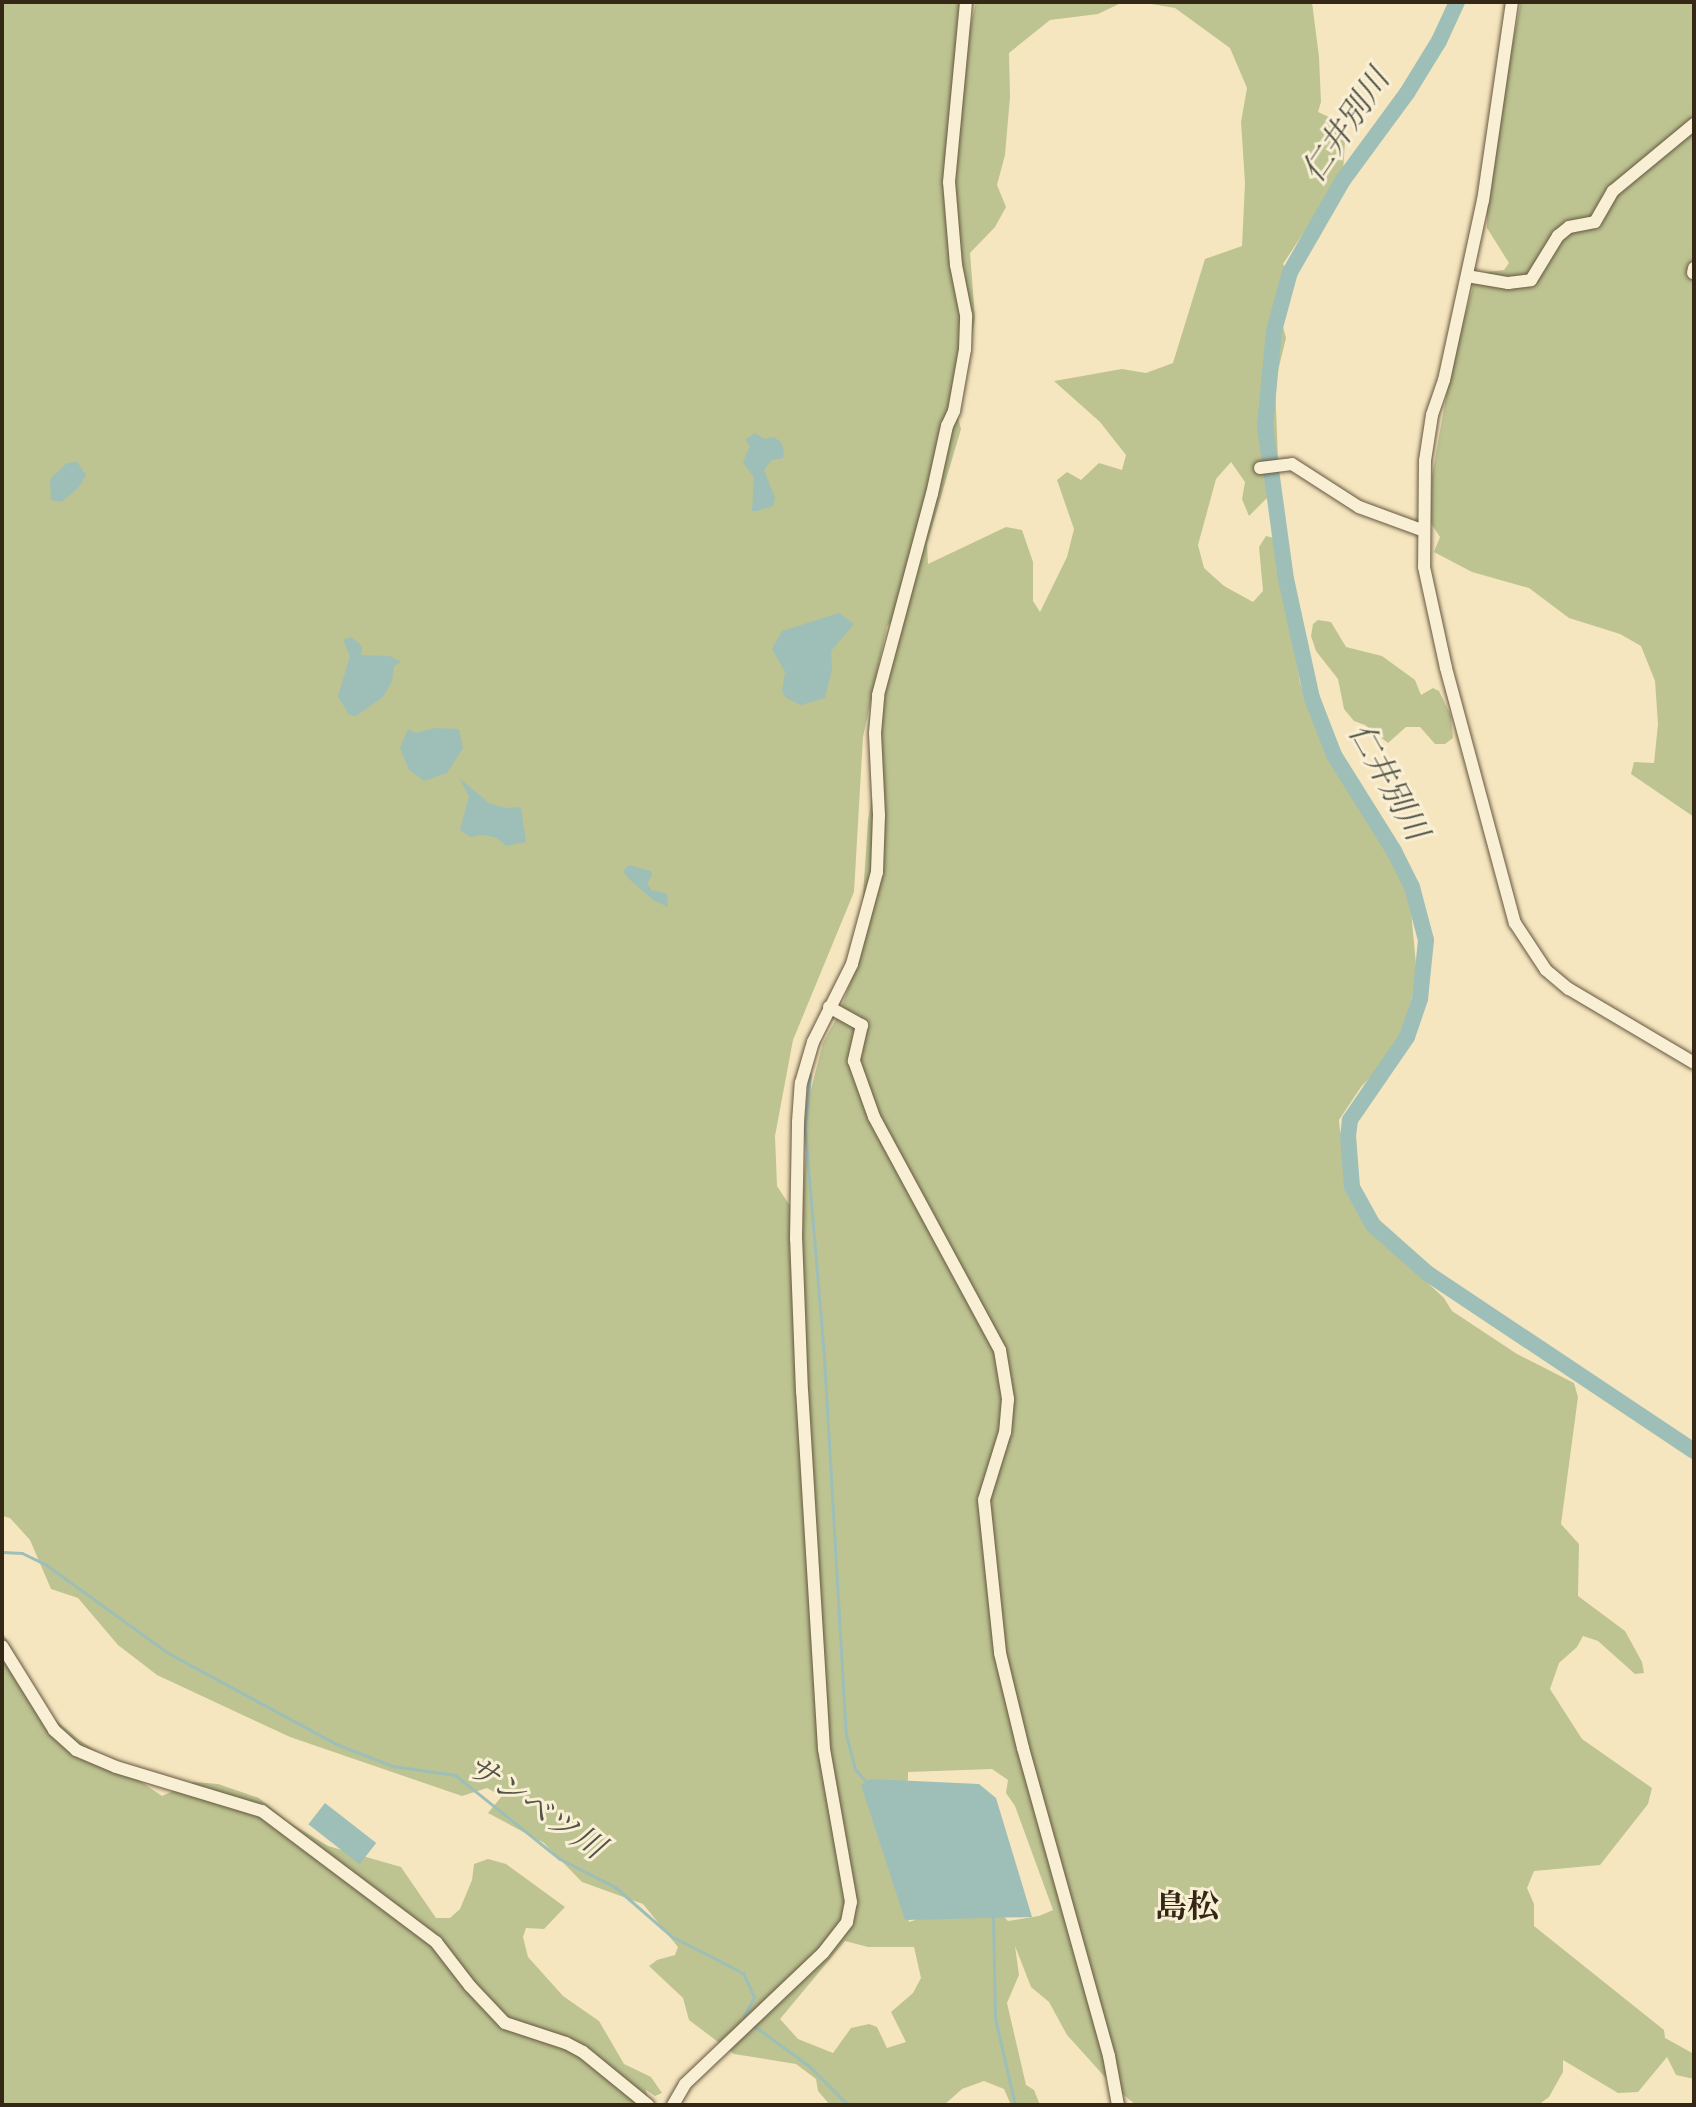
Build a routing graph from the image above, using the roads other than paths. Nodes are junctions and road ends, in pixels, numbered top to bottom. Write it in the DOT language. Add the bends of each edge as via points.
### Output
graph roads {
  1 [pos="966,2"];
  2 [pos="1512,2"];
  3 [pos="1694,124"];
  4 [pos="1467,276"];
  5 [pos="1260,468"];
  6 [pos="1422,530"];
  7 [pos="829,1007"];
  8 [pos="1694,1063"];
  9 [pos="2,1646"];
  10 [pos="648,2105"];
  11 [pos="673,2105"];
  12 [pos="1118,2105"];
  1 -- 7 [label="street" via="949,182 966,315 965,349 954,411 878,695 877,872 852,964"];
  2 -- 4 [label="street"];
  3 -- 4 [label="street" via="1613,191 1595,222 1569,227 1558,236 1531,280 1508,283"];
  4 -- 6 [label="street" via="1432,415"];
  5 -- 6 [label="street" via="1292,464 1359,507"];
  6 -- 8 [label="street" via="1433,616 1515,923 1531,952 1569,989"];
  7 -- 11 [label="street" via="801,1083 796,1239 824,1749 851,1902 838,1935 685,2084"];
  7 -- 12 [label="street" via="862,1025 854,1061 874,1117 1000,1350 1007,1387 1005,1432 984,1500 1000,1653"];
  9 -- 10 [label="street" via="54,1730 76,1750 262,1811 436,1942 505,2023 583,2052"];
}
